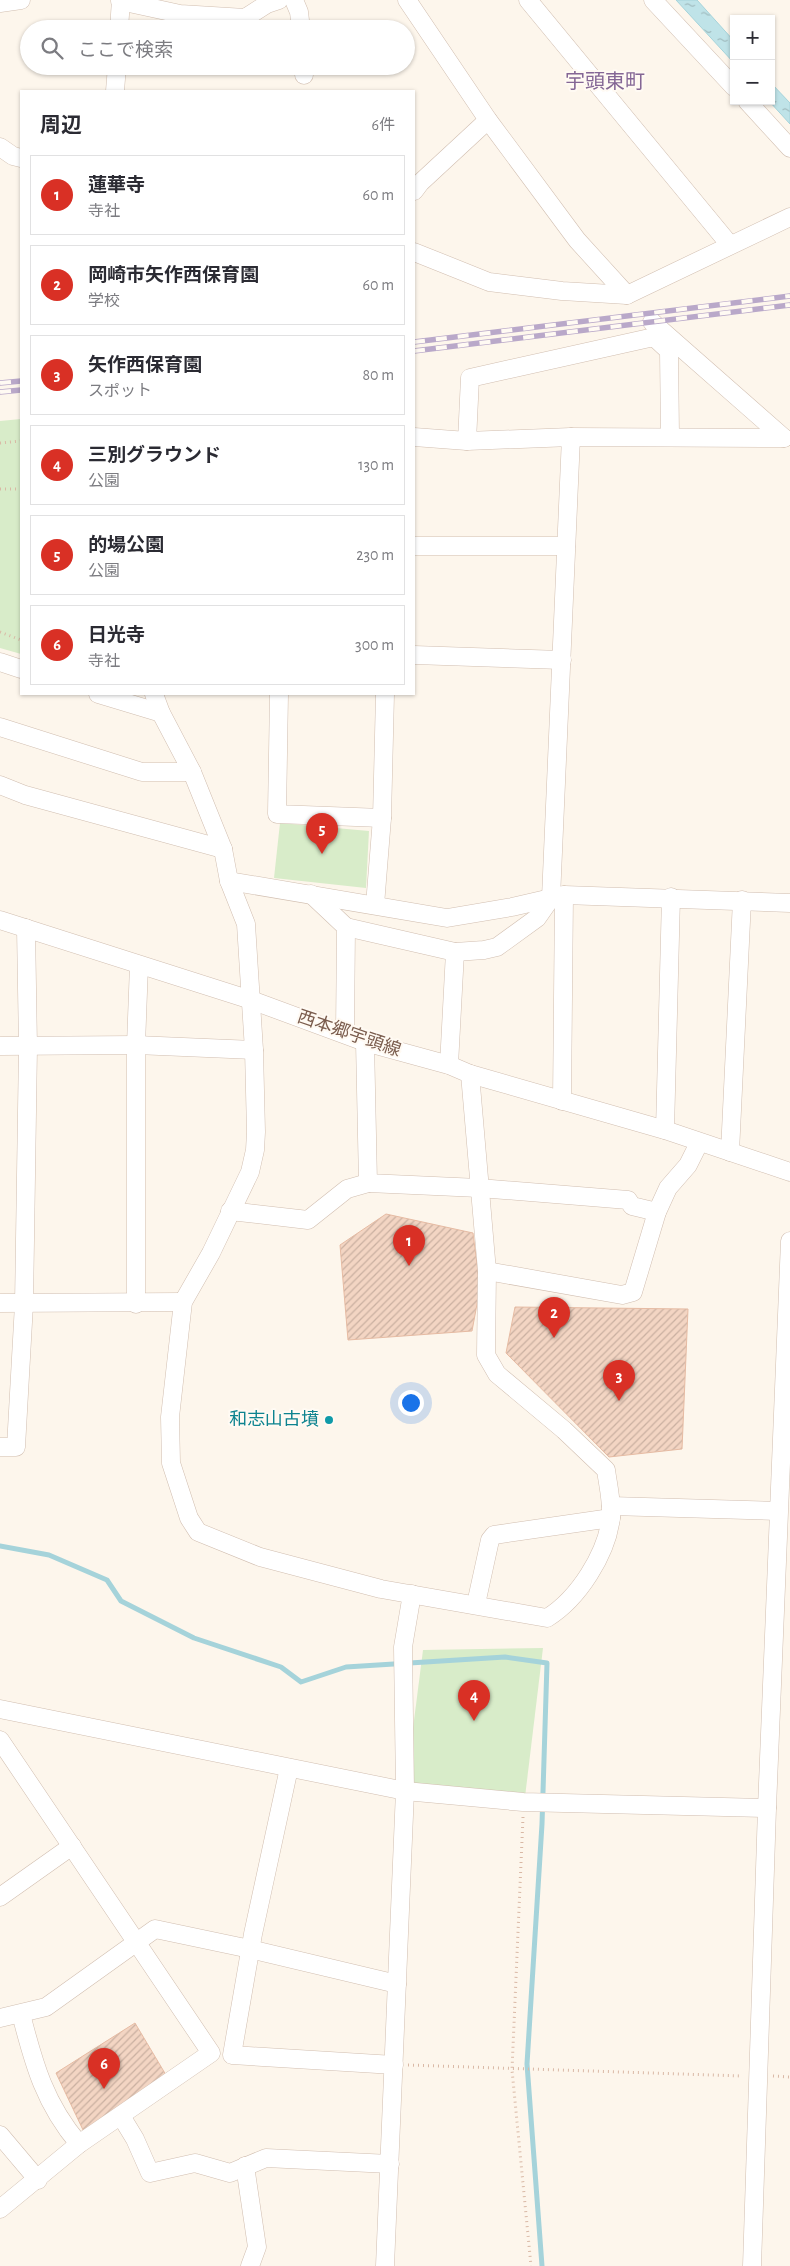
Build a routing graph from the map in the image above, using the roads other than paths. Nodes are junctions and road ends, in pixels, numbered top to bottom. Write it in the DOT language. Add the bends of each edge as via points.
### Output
graph roads {
  1 [pos="21,0"];
  2 [pos="294,0"];
  3 [pos="406,0"];
  4 [pos="528,0"];
  5 [pos="653,0"];
  6 [pos="120,1"];
  7 [pos="271,1"];
  8 [pos="0,3"];
  9 [pos="119,20"];
  10 [pos="300,20"];
  11 [pos="116,75"];
  12 [pos="730,83"];
  13 [pos="115,90"];
  14 [pos="751,105"];
  15 [pos="488,120"];
  16 [pos="0,147"];
  17 [pos="790,148"];
  18 [pos="20,158"];
  19 [pos="415,190"];
  20 [pos="790,218"];
  21 [pos="730,245"];
  22 [pos="415,252"];
  23 [pos="626,295"];
  24 [pos="652,322"];
  25 [pos="670,436"];
  26 [pos="415,437"];
  27 [pos="570,437"];
  28 [pos="468,441"];
  29 [pos="415,546"];
  30 [pos="566,546"];
  31 [pos="415,655"];
  32 [pos="562,660"];
  33 [pos="0,662"];
  34 [pos="20,669"];
  35 [pos="101,695"];
  36 [pos="154,695"];
  37 [pos="279,695"];
  38 [pos="385,695"];
  39 [pos="161,713"];
  40 [pos="0,727"];
  41 [pos="192,772"];
  42 [pos="0,785"];
  43 [pos="382,818"];
  44 [pos="223,849"];
  45 [pos="229,882"];
  46 [pos="310,894"];
  47 [pos="558,896"];
  48 [pos="671,897"];
  49 [pos="742,900"];
  50 [pos="790,903"];
  51 [pos="375,905"];
  52 [pos="0,920"];
  53 [pos="346,927"];
  54 [pos="26,928"];
  55 [pos="455,952"];
  56 [pos="139,965"];
  57 [pos="251,1000"];
  58 [pos="345,1034"];
  59 [pos="365,1042"];
  60 [pos="136,1045"];
  61 [pos="0,1046"];
  62 [pos="28,1047"];
  63 [pos="254,1050"];
  64 [pos="448,1065"];
  65 [pos="470,1074"];
  66 [pos="562,1101"];
  67 [pos="665,1130"];
  68 [pos="699,1143"];
  69 [pos="730,1152"];
  70 [pos="790,1172"];
  71 [pos="368,1183"];
  72 [pos="479,1188"];
  73 [pos="230,1211"];
  74 [pos="656,1212"];
  75 [pos="790,1241"];
  76 [pos="488,1272"];
  77 [pos="183,1302"];
  78 [pos="0,1303"];
  79 [pos="24,1304"];
  80 [pos="136,1304"];
  81 [pos="0,1448"];
  82 [pos="778,1511"];
  83 [pos="611,1512"];
  84 [pos="412,1594"];
  85 [pos="476,1604"];
  86 [pos="0,1709"];
  87 [pos="0,1740"];
  88 [pos="289,1768"];
  89 [pos="405,1791"];
  90 [pos="767,1808"];
  91 [pos="72,1846"];
  92 [pos="0,1897"];
  93 [pos="136,1943"];
  94 [pos="250,1949"];
  95 [pos="397,1984"];
  96 [pos="21,2014"];
  97 [pos="0,2018"];
  98 [pos="211,2053"];
  99 [pos="232,2055"];
  100 [pos="394,2065"];
  101 [pos="121,2116"];
  102 [pos="0,2135"];
  103 [pos="79,2144"];
  104 [pos="390,2164"];
  105 [pos="245,2166"];
  106 [pos="38,2180"];
  107 [pos="0,2209"];
  108 [pos="250,2266"];
  109 [pos="385,2266"];
  110 [pos="752,2266"];
  1 -- 8 [label="street"];
  2 -- 10 [label="street"];
  3 -- 15 [label="street"];
  4 -- 21 [label="street"];
  5 -- 12 [label="street"];
  6 -- 7 [label="street" via="180,14 245,18"];
  6 -- 9 [label="street"];
  11 -- 13 [label="street"];
  14 -- 17 [label="street"];
  15 -- 19 [label="street"];
  15 -- 23 [label="street" via="577,240"];
  16 -- 18 [label="street"];
  20 -- 21 [label="street"];
  21 -- 23 [label="street"];
  22 -- 23 [label="street" via="489,282"];
  24 -- 25 [label="street" via="784,438"];
  25 -- 27 [label="street"];
  25 -- 28 [label="street" via="669,352 654,337 470,378"];
  26 -- 28 [label="street"];
  27 -- 28 [label="street"];
  27 -- 30 [label="street"];
  29 -- 30 [label="street"];
  30 -- 32 [label="street"];
  31 -- 32 [label="street"];
  32 -- 47 [label="street"];
  33 -- 34 [label="street"];
  35 -- 39 [label="street"];
  36 -- 39 [label="street"];
  37 -- 43 [label="street" via="277,814"];
  38 -- 43 [label="street"];
  39 -- 41 [label="street"];
  40 -- 41 [label="street" via="142,772"];
  41 -- 44 [label="street"];
  42 -- 44 [label="street" via="25,795"];
  43 -- 51 [label="street"];
  44 -- 45 [label="street"];
  45 -- 46 [label="street"];
  45 -- 57 [label="street" via="246,924"];
  46 -- 51 [label="street"];
  46 -- 53 [label="street"];
  47 -- 48 [label="street"];
  47 -- 51 [label="street" via="447,918"];
  47 -- 55 [label="street" via="537,918 497,947"];
  47 -- 66 [label="street"];
  48 -- 49 [label="street"];
  48 -- 67 [label="street"];
  49 -- 50 [label="street"];
  49 -- 69 [label="street"];
  52 -- 54 [label="street, 西本郷宇頭線"];
  53 -- 55 [label="street"];
  53 -- 58 [label="street"];
  54 -- 56 [label="street, 西本郷宇頭線"];
  54 -- 62 [label="street"];
  55 -- 64 [label="street"];
  56 -- 57 [label="street, 西本郷宇頭線"];
  56 -- 60 [label="street"];
  57 -- 58 [label="street, 西本郷宇頭線"];
  57 -- 63 [label="street"];
  58 -- 59 [label="street, 西本郷宇頭線"];
  59 -- 64 [label="street, 西本郷宇頭線"];
  59 -- 71 [label="street"];
  60 -- 62 [label="street"];
  60 -- 63 [label="street"];
  60 -- 80 [label="street"];
  61 -- 62 [label="street"];
  62 -- 79 [label="street"];
  63 -- 73 [label="street" via="255,1150 250,1172"];
  64 -- 65 [label="street, 西本郷宇頭線"];
  65 -- 66 [label="street, 西本郷宇頭線"];
  65 -- 72 [label="street"];
  66 -- 67 [label="street, 西本郷宇頭線"];
  67 -- 68 [label="street, 西本郷宇頭線"];
  68 -- 69 [label="street, 西本郷宇頭線"];
  68 -- 74 [label="street" via="688,1165 668,1188"];
  69 -- 70 [label="street"];
  71 -- 72 [label="street"];
  71 -- 73 [label="street" via="347,1189 308,1220"];
  72 -- 74 [label="street" via="628,1200 632,1206"];
  72 -- 76 [label="street"];
  73 -- 77 [label="street"];
  74 -- 76 [label="street" via="633,1292 622,1295"];
  75 -- 82 [label="street"];
  76 -- 83 [label="street" via="486,1355 497,1374 606,1470"];
  77 -- 80 [label="street"];
  77 -- 84 [label="street" via="170,1417 171,1463 188,1518 198,1532 260,1557"];
  78 -- 79 [label="street"];
  79 -- 80 [label="street"];
  79 -- 81 [label="street" via="16,1447"];
  82 -- 83 [label="street"];
  82 -- 90 [label="street"];
  83 -- 85 [label="street" via="494,1536 490,1540"];
  83 -- 85 [label="street" via="598,1559 562,1608 546,1618"];
  84 -- 85 [label="street"];
  84 -- 89 [label="street" via="402,1647"];
  86 -- 88 [label="street"];
  87 -- 91 [label="street"];
  88 -- 89 [label="street"];
  88 -- 94 [label="street"];
  89 -- 90 [label="street" via="523,1802"];
  89 -- 95 [label="street"];
  90 -- 110 [label="street"];
  91 -- 92 [label="street"];
  91 -- 93 [label="street"];
  93 -- 94 [label="street" via="155,1929"];
  93 -- 96 [label="street" via="46,2007"];
  93 -- 98 [label="street"];
  94 -- 95 [label="street"];
  94 -- 99 [label="street"];
  95 -- 100 [label="street"];
  96 -- 97 [label="street"];
  96 -- 103 [label="street" via="34,2066 43,2087"];
  98 -- 99 [label="street"];
  98 -- 101 [label="street"];
  99 -- 100 [label="street"];
  100 -- 104 [label="street"];
  101 -- 103 [label="street"];
  101 -- 105 [label="street" via="150,2173 195,2163 230,2173"];
  102 -- 106 [label="street"];
  103 -- 106 [label="street"];
  104 -- 105 [label="street" via="266,2158"];
  104 -- 109 [label="street"];
  105 -- 108 [label="street" via="257,2246"];
  106 -- 107 [label="street"];
}
